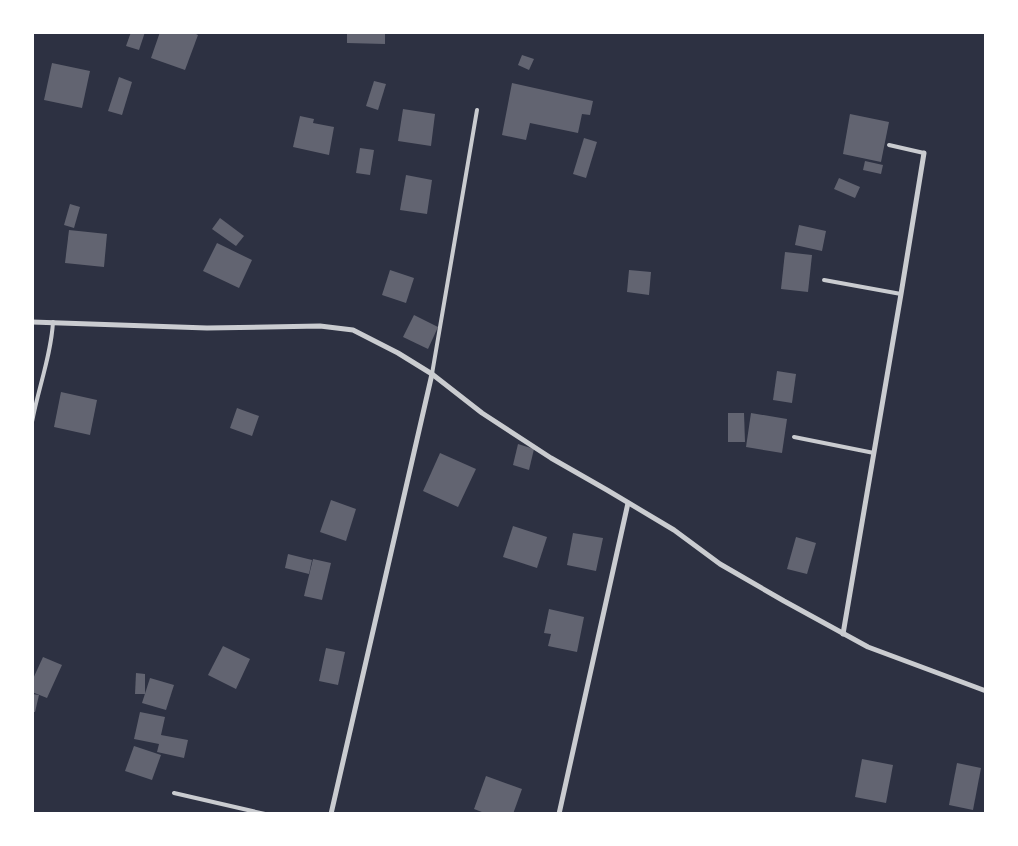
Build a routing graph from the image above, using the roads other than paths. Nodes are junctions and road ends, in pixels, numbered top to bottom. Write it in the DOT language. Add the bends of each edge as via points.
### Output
graph roads {
  1 [pos="477,110"];
  2 [pos="889,146"];
  3 [pos="924,153"];
  4 [pos="824,280"];
  5 [pos="901,294"];
  6 [pos="32,322"];
  7 [pos="53,322"];
  8 [pos="432,374"];
  9 [pos="32,422"];
  10 [pos="794,437"];
  11 [pos="874,453"];
  12 [pos="628,503"];
  13 [pos="843,634"];
  14 [pos="986,691"];
  15 [pos="174,792"];
  16 [pos="265,814"];
  17 [pos="331,814"];
  18 [pos="559,814"];
  1 -- 8 [label="lane"];
  2 -- 3 [label="lane"];
  3 -- 5 [label="street"];
  4 -- 5 [label="lane"];
  5 -- 11 [label="street"];
  6 -- 7 [label="street"];
  7 -- 8 [label="street" via="206,328 320,326 353,330"];
  7 -- 9 [label="lane" via="46,368"];
  8 -- 12 [label="street" via="482,413 550,458"];
  8 -- 17 [label="street"];
  10 -- 11 [label="lane"];
  11 -- 13 [label="street"];
  12 -- 13 [label="street" via="674,530 720,564"];
  12 -- 18 [label="street"];
  13 -- 14 [label="street" via="868,647"];
  15 -- 16 [label="lane"];
}
